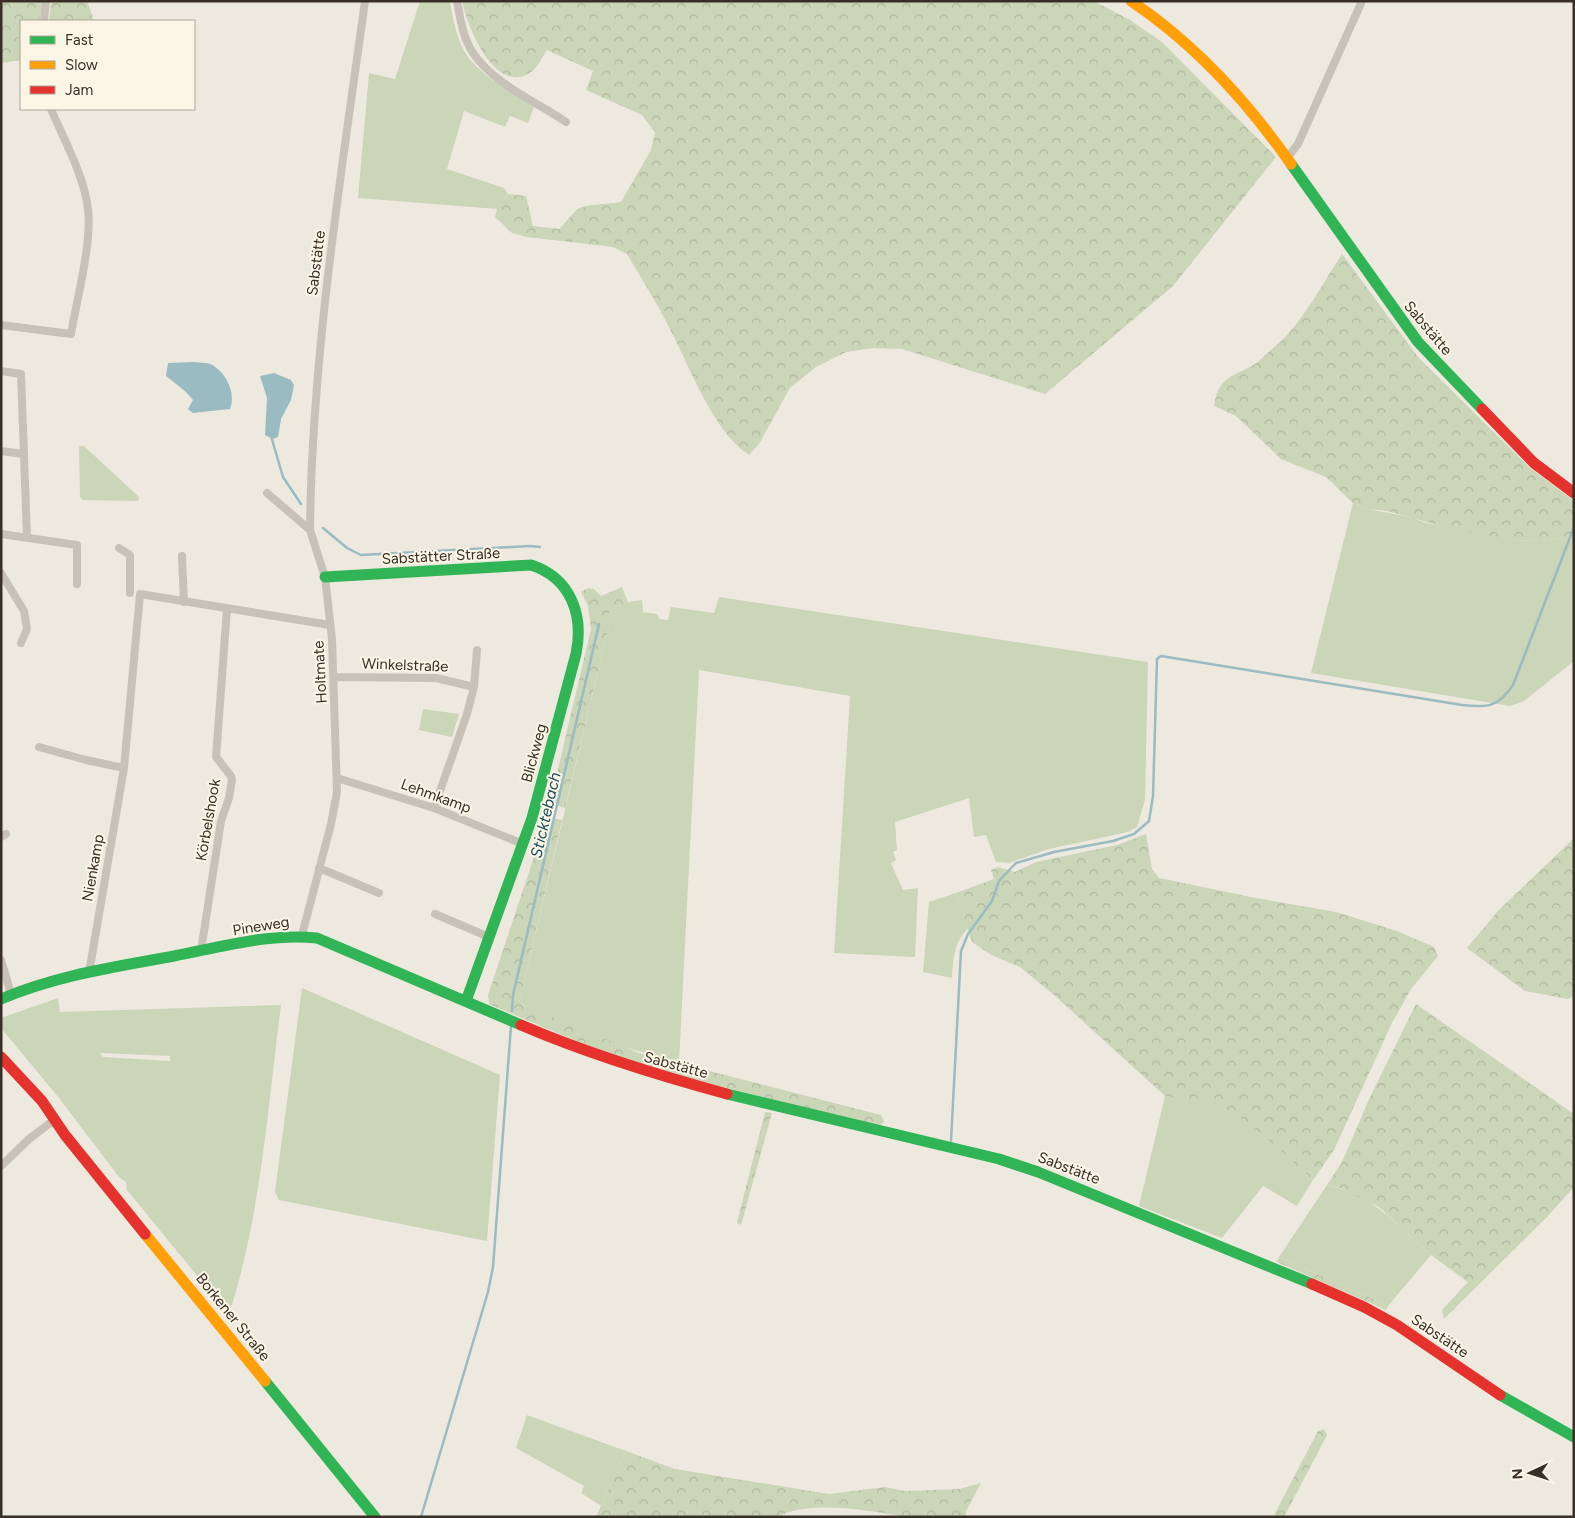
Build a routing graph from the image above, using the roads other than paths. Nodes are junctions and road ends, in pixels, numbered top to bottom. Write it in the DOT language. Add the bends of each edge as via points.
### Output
graph roads {
  1 [pos="46,1"];
  2 [pos="365,1"];
  3 [pos="457,1"];
  4 [pos="1131,1"];
  5 [pos="1362,1"];
  6 [pos="44,20"];
  7 [pos="51,110"];
  8 [pos="566,122"];
  9 [pos="1288,158"];
  10 [pos="1,325"];
  11 [pos="1,371"];
  12 [pos="1,451"];
  13 [pos="23,454"];
  14 [pos="1574,493"];
  15 [pos="267,494"];
  16 [pos="310,530"];
  17 [pos="1,534"];
  18 [pos="27,537"];
  19 [pos="119,548"];
  20 [pos="182,556"];
  21 [pos="1,573"];
  22 [pos="325,577"];
  23 [pos="555,578"];
  24 [pos="77,584"];
  25 [pos="140,594"];
  26 [pos="184,602"];
  27 [pos="227,609"];
  28 [pos="330,625"];
  29 [pos="22,643"];
  30 [pos="477,650"];
  31 [pos="334,677"];
  32 [pos="474,687"];
  33 [pos="38,747"];
  34 [pos="124,768"];
  35 [pos="337,778"];
  36 [pos="434,808"];
  37 [pos="523,844"];
  38 [pos="318,868"];
  39 [pos="379,893"];
  40 [pos="435,914"];
  41 [pos="302,935"];
  42 [pos="489,937"];
  43 [pos="201,951"];
  44 [pos="1,960"];
  45 [pos="88,973"];
  46 [pos="6,997"];
  47 [pos="466,1001"];
  48 [pos="515,1021"];
  49 [pos="1,1057"];
  50 [pos="54,1120"];
  51 [pos="1,1166"];
  52 [pos="1574,1437"];
  53 [pos="375,1517"];
  1 -- 6 [label="street"];
  2 -- 16 [label="street, Sabstätte" via="317,377"];
  3 -- 8 [label="street" via="472,52 485,68"];
  4 -- 9 [label="street, Sabstätte" via="1202,56"];
  5 -- 9 [label="street" via="1298,144"];
  7 -- 10 [label="street" via="83,186 88,210 86,243 71,334"];
  9 -- 14 [label="street, Sabstätte" via="1418,342 1534,463"];
  11 -- 13 [label="street" via="21,374"];
  12 -- 13 [label="street"];
  13 -- 18 [label="street"];
  15 -- 16 [label="street"];
  16 -- 22 [label="street, Holtmate"];
  17 -- 18 [label="street"];
  18 -- 24 [label="street" via="77,545"];
  19 -- 25 [label="street" via="130,555 127,592"];
  20 -- 26 [label="street"];
  21 -- 29 [label="street" via="24,611 27,629"];
  22 -- 23 [label="street, Sabstätter Straße" via="531,565 542,568"];
  22 -- 28 [label="street, Holtmate"];
  23 -- 37 [label="street, Blickweg" via="572,598 578,636 537,801"];
  25 -- 26 [label="street"];
  25 -- 34 [label="street, Nienkamp"];
  26 -- 27 [label="street"];
  27 -- 28 [label="street"];
  27 -- 43 [label="street, Körbelshook" via="216,757 232,780 220,821"];
  28 -- 31 [label="street, Holtmate"];
  30 -- 32 [label="street"];
  31 -- 32 [label="street, Winkelstraße" via="436,678"];
  31 -- 35 [label="street, Holtmate"];
  32 -- 36 [label="street"];
  33 -- 34 [label="street"];
  34 -- 45 [label="street, Nienkamp"];
  35 -- 36 [label="street, Lehmkamp"];
  35 -- 38 [label="street, Holtmate" via="333,817"];
  36 -- 37 [label="street, Lehmkamp"];
  37 -- 42 [label="street, Blickweg"];
  38 -- 39 [label="street"];
  38 -- 41 [label="street, Holtmate"];
  40 -- 42 [label="street"];
  41 -- 43 [label="street, Pineweg"];
  41 -- 47 [label="street, Pineweg"];
  42 -- 47 [label="street, Blickweg"];
  43 -- 45 [label="street, Pineweg"];
  44 -- 46 [label="street"];
  45 -- 46 [label="street, Pineweg"];
  47 -- 48 [label="street, Pineweg"];
  48 -- 52 [label="street, Sabstätte" via="576,1050 653,1074 860,1128 999,1159 1038,1172 1265,1263 1364,1307"];
  49 -- 50 [label="street, Borkener Straße" via="42,1101"];
  50 -- 51 [label="street"];
  50 -- 53 [label="street, Borkener Straße"];
}
